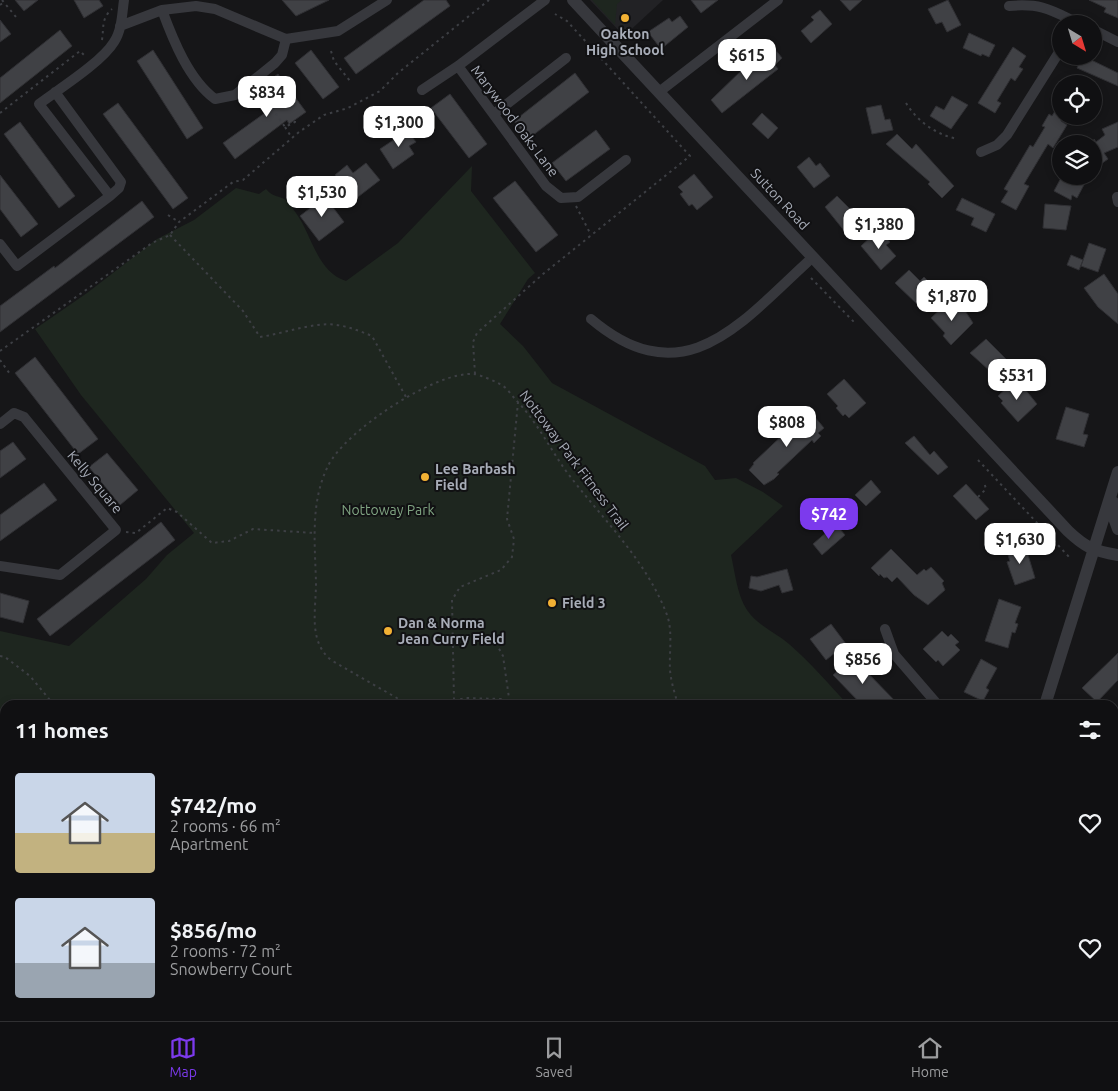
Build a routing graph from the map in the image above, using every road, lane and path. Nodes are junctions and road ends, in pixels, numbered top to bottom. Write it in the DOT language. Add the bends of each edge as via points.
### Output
graph roads {
  1 [pos="124,0"];
  2 [pos="387,0"];
  3 [pos="489,0"];
  4 [pos="545,0"];
  5 [pos="573,0"];
  6 [pos="778,0"];
  7 [pos="3,1"];
  8 [pos="0,5"];
  9 [pos="114,6"];
  10 [pos="1009,6"];
  11 [pos="162,10"];
  12 [pos="555,14"];
  13 [pos="1061,15"];
  14 [pos="16,17"];
  15 [pos="120,26"];
  16 [pos="1102,34"];
  17 [pos="286,39"];
  18 [pos="1118,42"];
  19 [pos="102,44"];
  20 [pos="331,51"];
  21 [pos="91,53"];
  22 [pos="566,58"];
  23 [pos="1052,63"];
  24 [pos="458,66"];
  25 [pos="350,81"];
  26 [pos="422,90"];
  27 [pos="55,92"];
  28 [pos="261,92"];
  29 [pos="659,92"];
  30 [pos="906,103"];
  31 [pos="0,113"];
  32 [pos="494,114"];
  33 [pos="295,120"];
  34 [pos="285,127"];
  35 [pos="292,138"];
  36 [pos="958,139"];
  37 [pos="981,152"];
  38 [pos="626,160"];
  39 [pos="110,196"];
  40 [pos="576,206"];
  41 [pos="168,215"];
  42 [pos="179,222"];
  43 [pos="170,235"];
  44 [pos="592,235"];
  45 [pos="0,244"];
  46 [pos="813,257"];
  47 [pos="811,278"];
  48 [pos="591,319"];
  49 [pos="854,322"];
  50 [pos="0,351"];
  51 [pos="0,360"];
  52 [pos="10,374"];
  53 [pos="474,374"];
  54 [pos="406,397"];
  55 [pos="518,402"];
  56 [pos="0,424"];
  57 [pos="978,460"];
  58 [pos="1116,478"];
  59 [pos="984,482"];
  60 [pos="978,497"];
  61 [pos="1118,529"];
  62 [pos="116,530"];
  63 [pos="314,533"];
  64 [pos="1094,552"];
  65 [pos="1118,555"];
  66 [pos="1071,559"];
  67 [pos="0,566"];
  68 [pos="885,629"];
  69 [pos="496,643"];
  70 [pos="0,656"];
  71 [pos="50,700"];
  72 [pos="401,700"];
  73 [pos="454,700"];
  74 [pos="500,700"];
  75 [pos="510,700"];
  76 [pos="677,700"];
  77 [pos="934,700"];
  78 [pos="1047,700"];
  1 -- 15 [label="street"];
  2 -- 17 [label="street" via="338,31"];
  3 -- 35 [label="path" via="380,91 348,108 324,115"];
  4 -- 24 [label="street"];
  5 -- 29 [label="street, Sutton Road"];
  6 -- 29 [label="street"];
  7 -- 8 [label="path"];
  7 -- 14 [label="path"];
  9 -- 19 [label="path" via="105,15"];
  10 -- 13 [label="street" via="1032,4"];
  11 -- 15 [label="street"];
  11 -- 17 [label="street" via="196,6 215,10"];
  11 -- 17 [label="street" via="169,30 198,82 215,99 235,95 276,63"];
  12 -- 44 [label="path" via="567,21 690,156"];
  15 -- 27 [label="street" via="114,42 99,58"];
  16 -- 18 [label="street"];
  20 -- 25 [label="path" via="334,61"];
  21 -- 31 [label="path" via="86,58 80,51"];
  22 -- 32 [label="street"];
  23 -- 37 [label="street" via="1007,135 997,145"];
  24 -- 26 [label="street"];
  24 -- 32 [label="street, Marywood Oaks Lane"];
  27 -- 39 [label="street" via="121,182"];
  27 -- 39 [label="street" via="39,104"];
  28 -- 34 [label="path"];
  29 -- 46 [label="street, Sutton Road"];
  30 -- 36 [label="path" via="914,116 938,133"];
  32 -- 38 [label="street, Marywood Oaks Lane" via="546,186 560,198 578,196"];
  33 -- 34 [label="path"];
  34 -- 35 [label="path"];
  35 -- 42 [label="path" via="243,180 234,182"];
  39 -- 45 [label="street" via="17,266"];
  40 -- 44 [label="path"];
  41 -- 42 [label="path"];
  42 -- 43 [label="path"];
  43 -- 50 [label="path" via="152,243"];
  43 -- 54 [label="path" via="243,311 260,337 319,324 345,326 372,336"];
  44 -- 53 [label="path" via="477,333 473,342"];
  46 -- 48 [label="street" via="732,331 712,343 685,352 649,351 632,346"];
  46 -- 64 [label="street, Sutton Road" via="1065,528"];
  47 -- 49 [label="path"];
  51 -- 52 [label="path"];
  53 -- 54 [label="path" via="442,381"];
  53 -- 55 [label="path, Nottoway Park Fitness Trail" via="504,386"];
  54 -- 63 [label="path" via="359,432 328,465 316,507"];
  55 -- 73 [label="path" via="508,519 515,548 508,565 460,587 452,600"];
  55 -- 76 [label="path, Nottoway Park Fitness Trail" via="539,427 566,471 648,576 668,617 670,672"];
  56 -- 62 [label="street, Kelly Square" via="14,413 24,417"];
  57 -- 66 [label="path"];
  58 -- 61 [label="street" via="1113,508"];
  58 -- 64 [label="street"];
  59 -- 60 [label="path" via="986,489"];
  62 -- 63 [label="path" via="136,533 167,508 177,512 212,543 229,541 253,529"];
  62 -- 67 [label="street, Kelly Square" via="60,575"];
  63 -- 72 [label="path" via="314,620 322,653"];
  64 -- 65 [label="street, Sutton Road"];
  64 -- 78 [label="street"];
  68 -- 77 [label="street" via="894,654"];
  69 -- 75 [label="path" via="503,656"];
  70 -- 71 [label="path" via="30,676"];
  73 -- 74 [label="path"];
}
